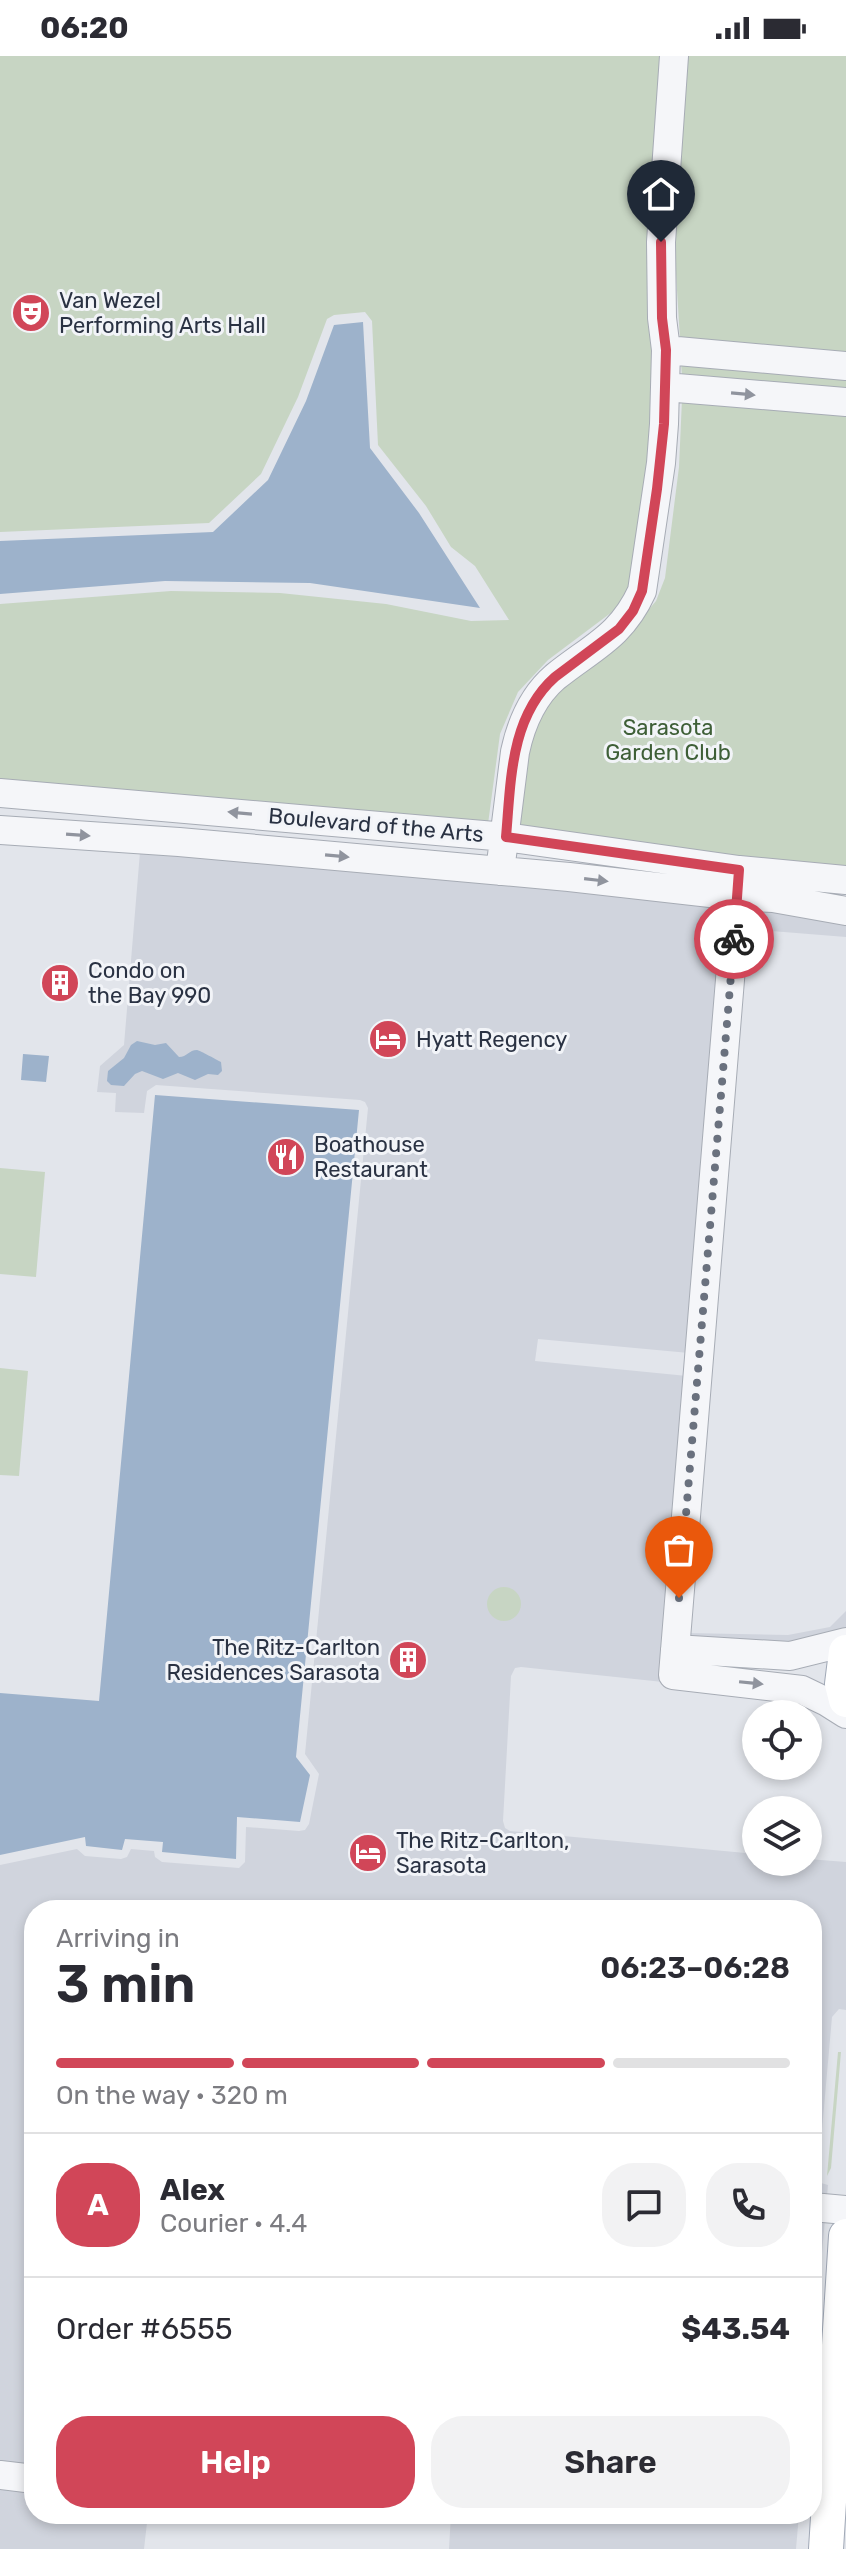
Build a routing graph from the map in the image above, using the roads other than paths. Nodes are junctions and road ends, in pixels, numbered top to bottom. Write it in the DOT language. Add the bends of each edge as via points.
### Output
graph roads {
  1 [pos="674,56"];
  2 [pos="666,350"];
  3 [pos="846,366"];
  4 [pos="665,387"];
  5 [pos="846,402"];
  6 [pos="0,793"];
  7 [pos="0,830"];
  8 [pos="506,837"];
  9 [pos="500,871"];
  10 [pos="846,880"];
  11 [pos="738,883"];
  12 [pos="846,911"];
  13 [pos="846,1642"];
  14 [pos="846,1652"];
  15 [pos="674,1662"];
  16 [pos="846,1700"];
  17 [pos="846,1714"];
  18 [pos="822,2208"];
  19 [pos="846,2210"];
  20 [pos="846,2236"];
  21 [pos="834,2395"];
  22 [pos="822,2425"];
  23 [pos="0,2475"];
  24 [pos="24,2478"];
  25 [pos="810,2524"];
  26 [pos="808,2549"];
  27 [pos="826,2549"];
  1 -- 2 [label="street" via="661,242"];
  2 -- 3 [label="street"];
  2 -- 4 [label="street"];
  4 -- 5 [label="street, one-way"];
  4 -- 8 [label="street" via="661,463 642,591 619,629 555,677 532,706 515,752"];
  8 -- 6 [label="street, Boulevard of the Arts, one-way"];
  7 -- 9 [label="street, Boulevard of the Arts, one-way"];
  8 -- 9 [label="street"];
  8 -- 11 [label="street, Boulevard of the Arts"];
  9 -- 11 [label="street, Boulevard of the Arts, one-way"];
  10 -- 11 [label="street, Boulevard of the Arts"];
  11 -- 12 [label="street, Boulevard of the Arts" via="773,898"];
  11 -- 15 [label="street"];
  13 -- 15 [label="street" via="790,1656"];
  14 -- 16 [label="main road"];
  15 -- 17 [label="street, one-way" via="802,1690"];
  18 -- 19 [label="street"];
  20 -- 21 [label="main road"];
  21 -- 22 [label="main road"];
  21 -- 27 [label="main road"];
  23 -- 24 [label="street"];
  25 -- 26 [label="main road"];
}
